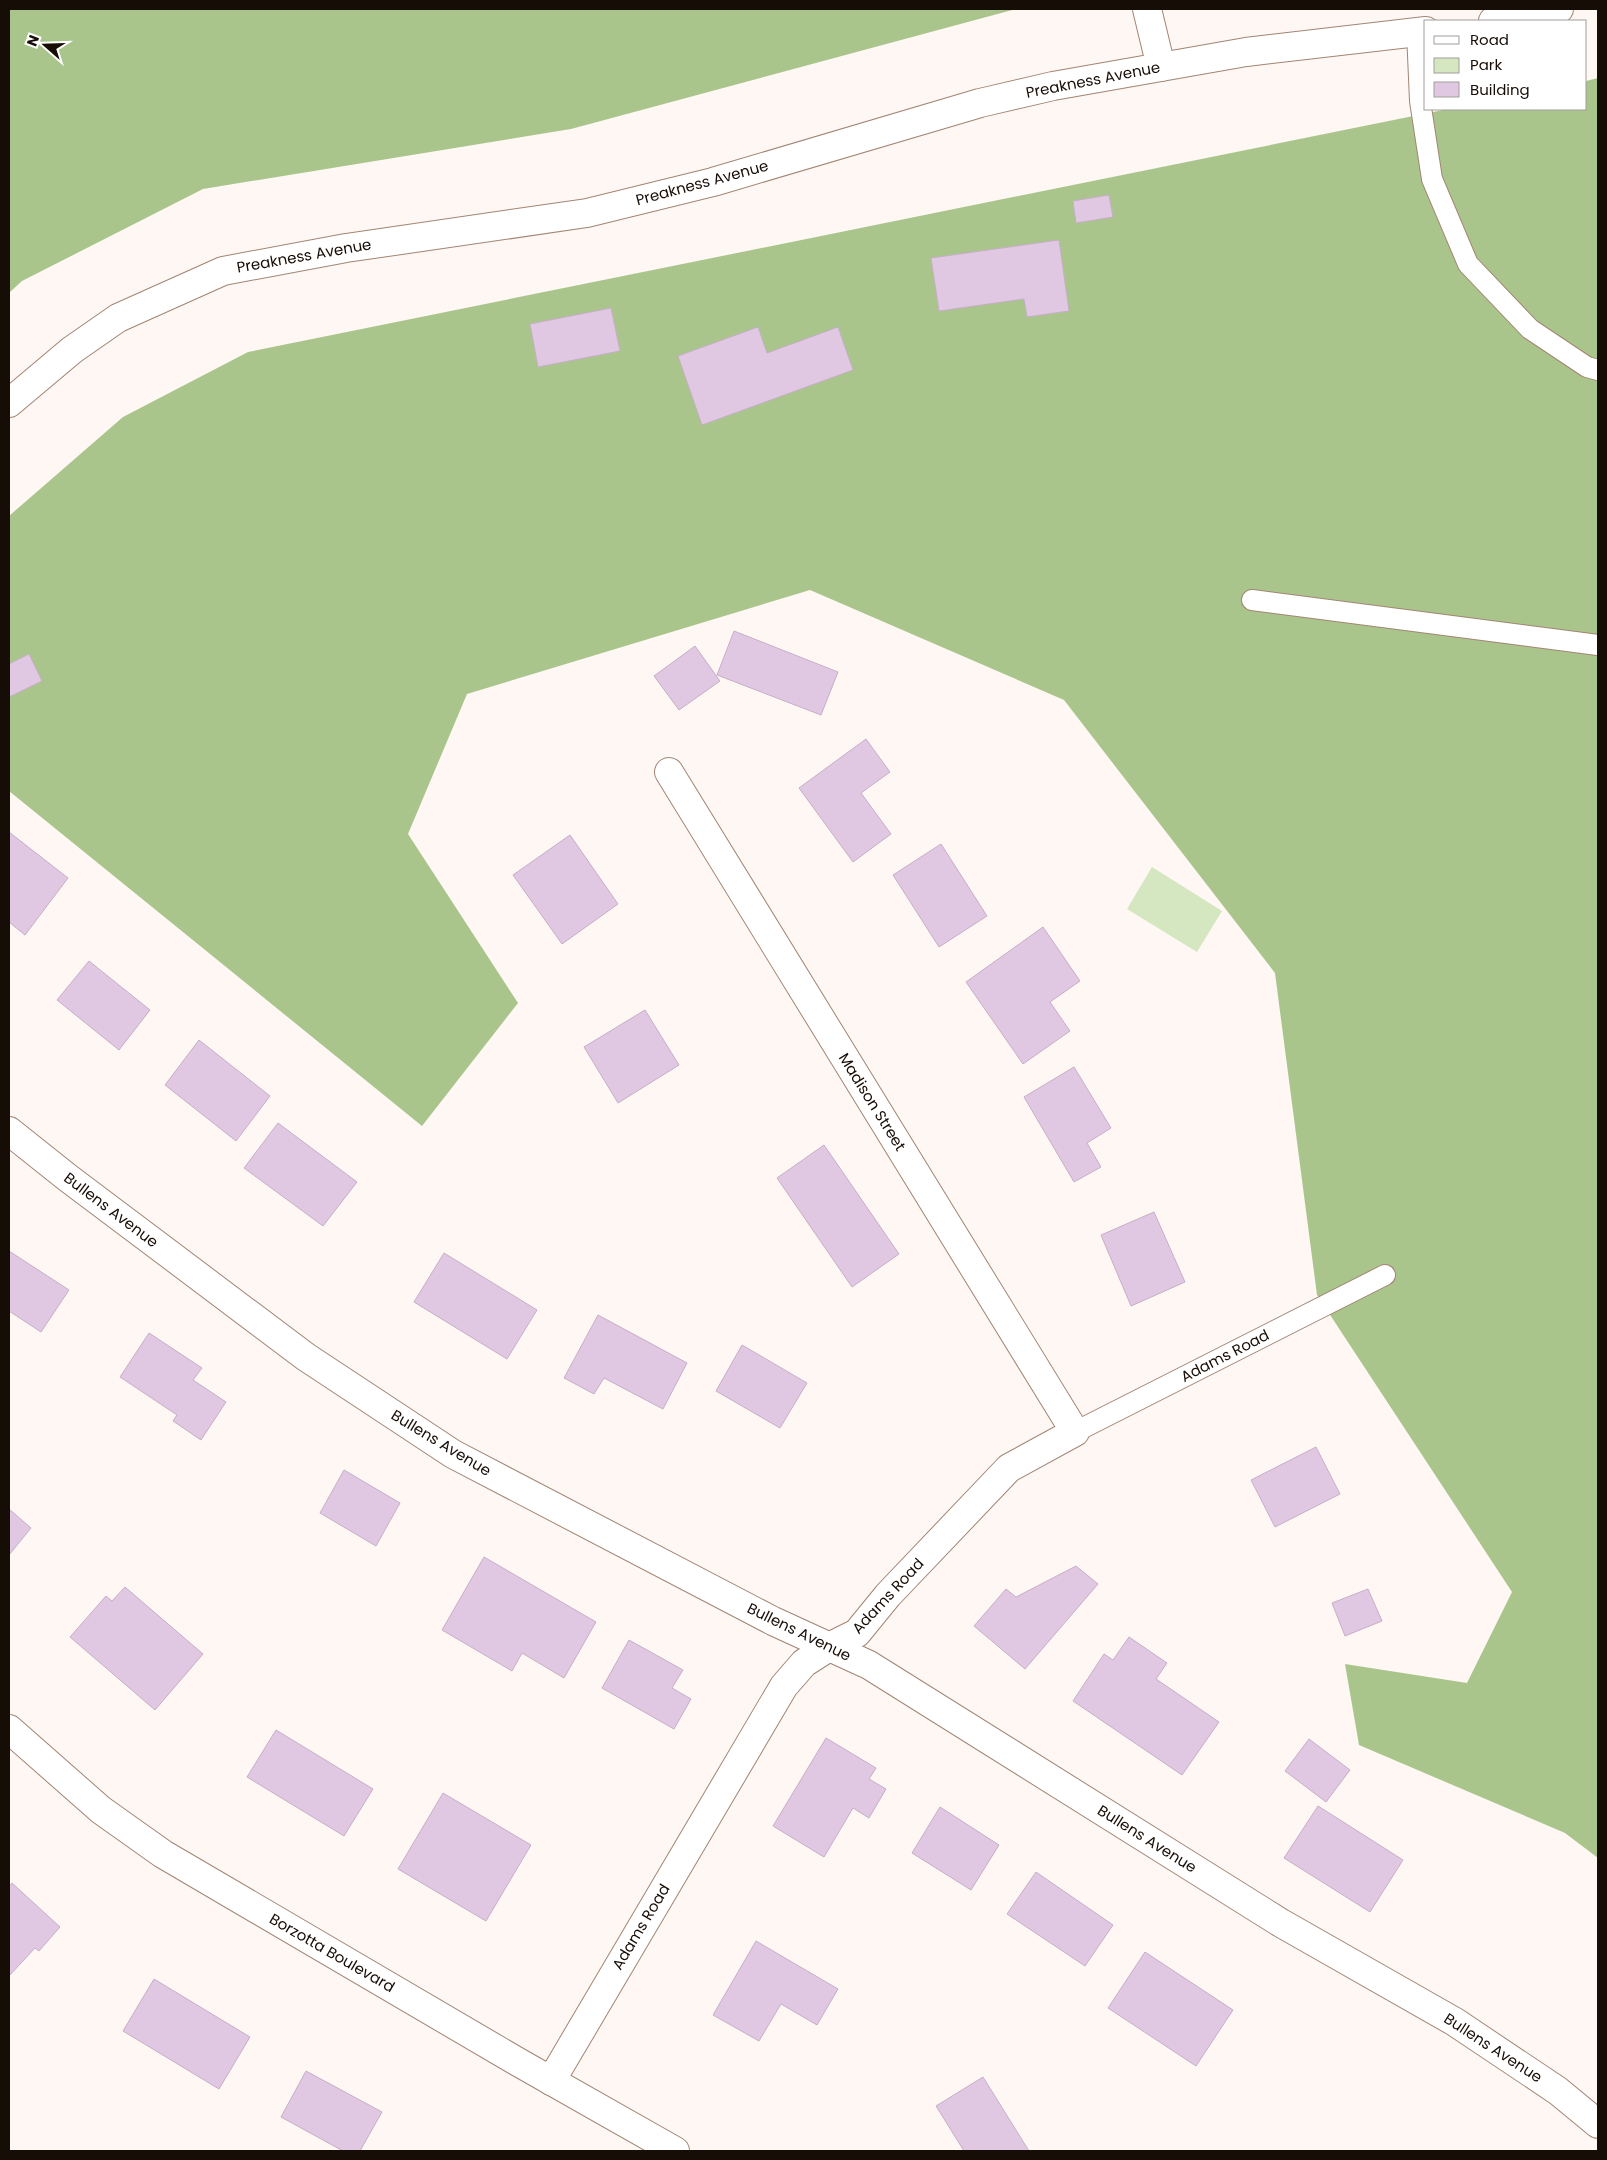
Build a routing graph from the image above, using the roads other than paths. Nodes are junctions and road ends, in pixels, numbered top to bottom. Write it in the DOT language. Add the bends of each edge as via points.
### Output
graph roads {
  1 [pos="1147,9"];
  2 [pos="1559,9"];
  3 [pos="1498,20"];
  4 [pos="1421,31"];
  5 [pos="1161,67"];
  6 [pos="1598,370"];
  7 [pos="9,403"];
  8 [pos="1252,600"];
  9 [pos="1598,645"];
  10 [pos="669,772"];
  11 [pos="9,1130"];
  12 [pos="1385,1275"];
  13 [pos="1075,1432"];
  14 [pos="829,1647"];
  15 [pos="9,1729"];
  16 [pos="550,2081"];
  17 [pos="1598,2124"];
  18 [pos="675,2151"];
  1 -- 5 [label="street"];
  2 -- 3 [label="street"];
  4 -- 5 [label="street, Preakness Avenue" via="1246,52"];
  4 -- 6 [label="lane" via="1420,101 1432,179 1468,264 1530,329 1587,367"];
  5 -- 7 [label="street, Preakness Avenue" via="980,103 713,182 587,212 346,248 223,271 118,318 72,350"];
  8 -- 9 [label="lane"];
  10 -- 13 [label="street, Madison Street"];
  11 -- 14 [label="street, Bullens Avenue" via="306,1357 453,1454"];
  12 -- 13 [label="lane, Adams Road"];
  13 -- 14 [label="street, Adams Road" via="1009,1468 888,1595 857,1633"];
  14 -- 16 [label="street, Adams Road" via="804,1663 784,1686"];
  14 -- 17 [label="street, Bullens Avenue" via="869,1665 1281,1923 1455,2022 1558,2091"];
  15 -- 16 [label="street, Borzotta Boulevard" via="101,1810 163,1854"];
  16 -- 18 [label="street, Borzotta Boulevard"];
}
